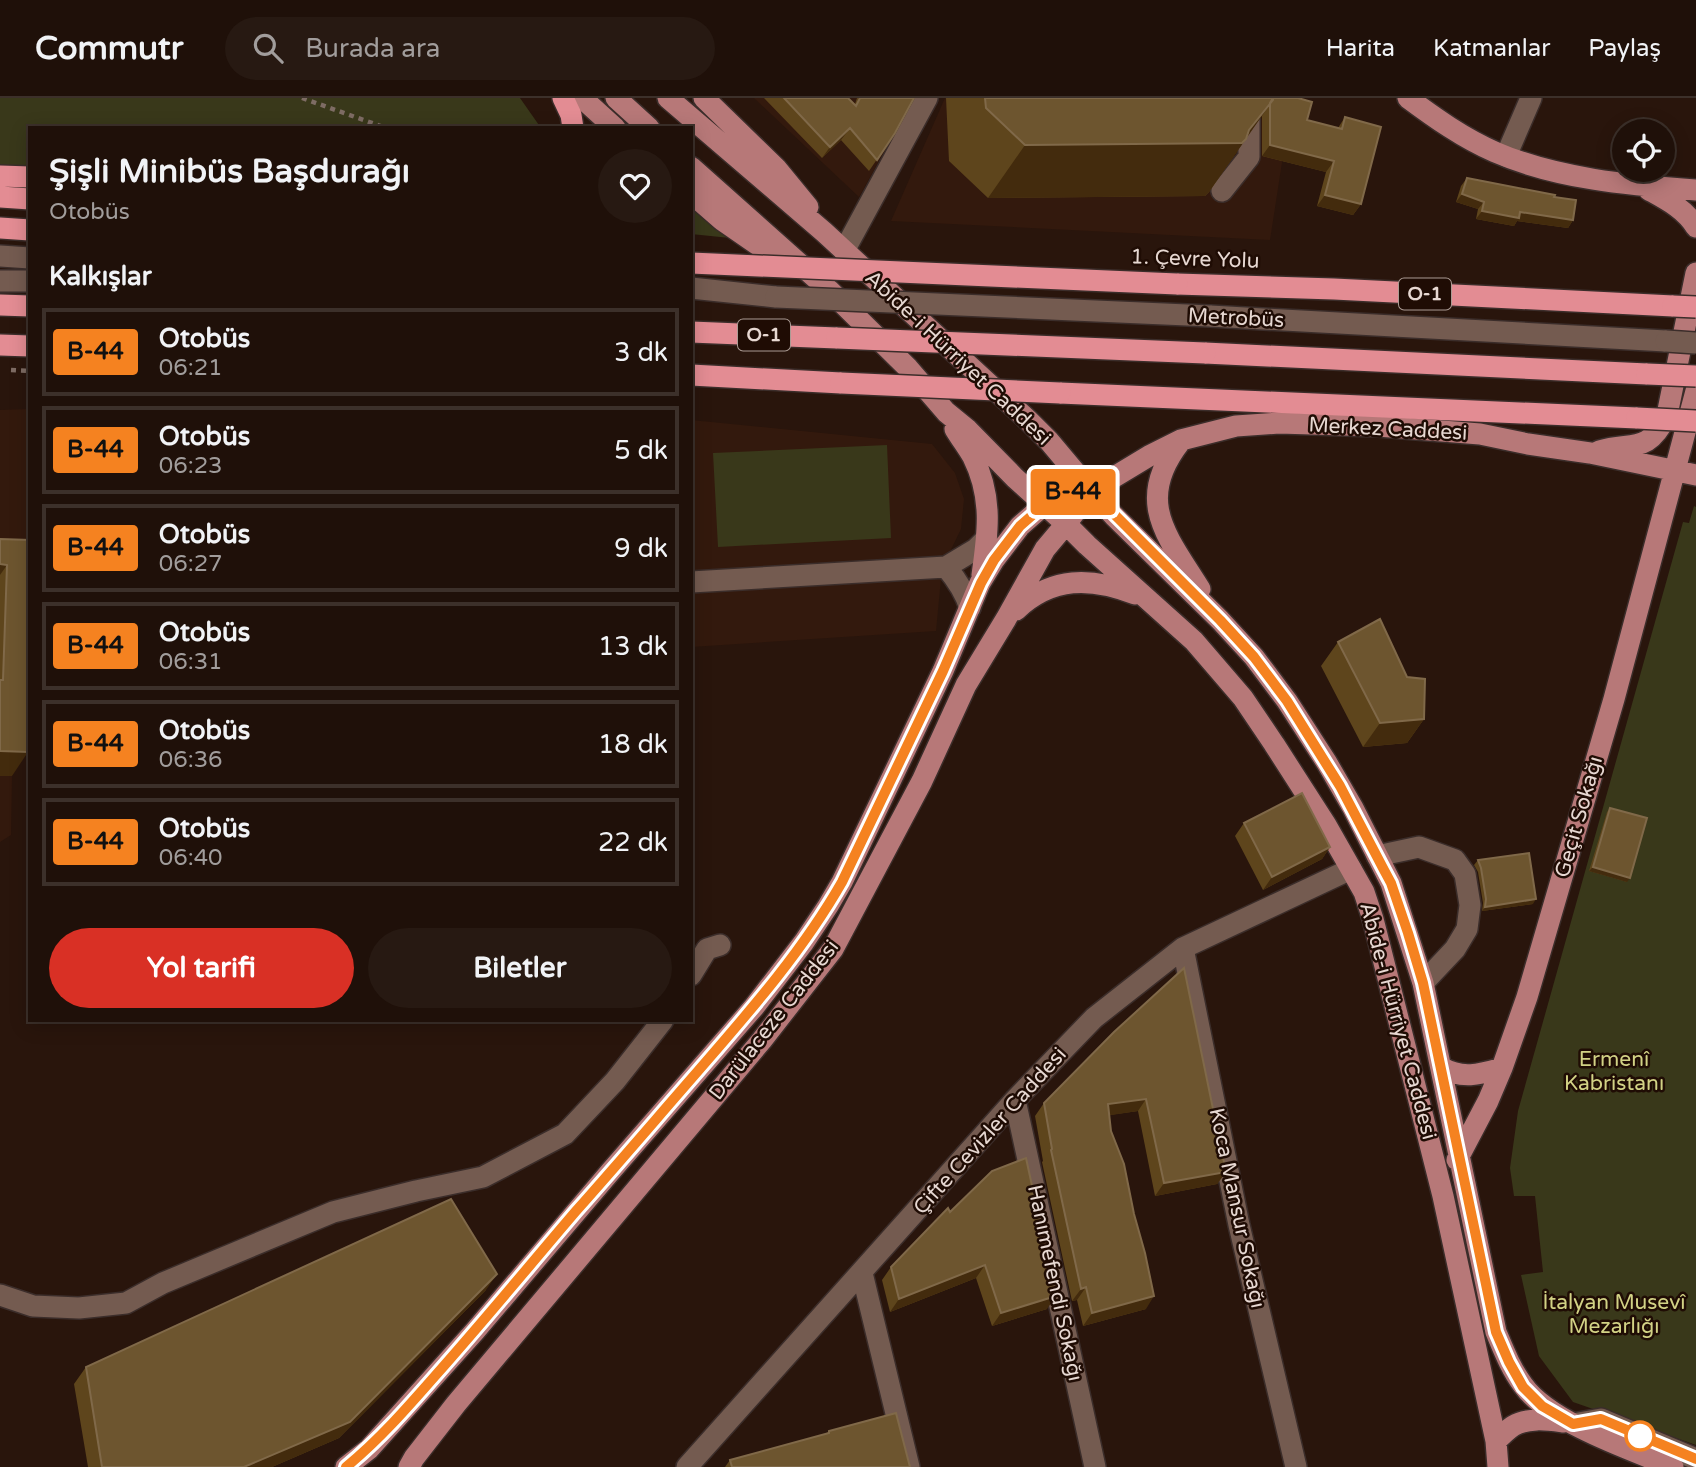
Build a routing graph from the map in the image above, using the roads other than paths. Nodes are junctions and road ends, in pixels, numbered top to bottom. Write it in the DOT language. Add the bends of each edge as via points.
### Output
graph roads {
  1 [pos="563,98"];
  2 [pos="582,98"];
  3 [pos="616,98"];
  4 [pos="668,98"];
  5 [pos="704,98"];
  6 [pos="927,98"];
  7 [pos="1249,98"];
  8 [pos="1408,98"];
  9 [pos="1531,98"];
  10 [pos="573,126"];
  11 [pos="613,126"];
  12 [pos="647,126"];
  13 [pos="1506,156"];
  14 [pos="693,169"];
  15 [pos="0,176"];
  16 [pos="28,177"];
  17 [pos="1644,186"];
  18 [pos="1696,190"];
  19 [pos="1222,191"];
  20 [pos="693,195"];
  21 [pos="0,197"];
  22 [pos="28,199"];
  23 [pos="1696,227"];
  24 [pos="0,228"];
  25 [pos="28,230"];
  26 [pos="824,232"];
  27 [pos="844,251"];
  28 [pos="0,256"];
  29 [pos="28,258"];
  30 [pos="693,263"];
  31 [pos="1696,273"];
  32 [pos="0,281"];
  33 [pos="28,281"];
  34 [pos="693,288"];
  35 [pos="829,290"];
  36 [pos="776,297"];
  37 [pos="693,302"];
  38 [pos="0,305"];
  39 [pos="28,306"];
  40 [pos="1696,307"];
  41 [pos="693,332"];
  42 [pos="1696,343"];
  43 [pos="0,345"];
  44 [pos="28,346"];
  45 [pos="693,375"];
  46 [pos="1696,376"];
  47 [pos="1696,391"];
  48 [pos="946,412"];
  49 [pos="1696,421"];
  50 [pos="1181,440"];
  51 [pos="1590,453"];
  52 [pos="1685,473"];
  53 [pos="1015,478"];
  54 [pos="1091,491"];
  55 [pos="1044,505"];
  56 [pos="1066,524"];
  57 [pos="987,538"];
  58 [pos="946,567"];
  59 [pos="693,582"];
  60 [pos="981,583"];
  61 [pos="1147,598"];
  62 [pos="970,608"];
  63 [pos="1006,619"];
  64 [pos="1220,620"];
  65 [pos="1377,856"];
  66 [pos="1351,869"];
  67 [pos="720,945"];
  68 [pos="1183,948"];
  69 [pos="693,972"];
  70 [pos="1423,983"];
  71 [pos="661,1022"];
  72 [pos="1441,1068"];
  73 [pos="1502,1068"];
  74 [pos="1015,1100"];
  75 [pos="1459,1154"];
  76 [pos="1443,1196"];
  77 [pos="862,1273"];
  78 [pos="0,1295"];
  79 [pos="1573,1424"];
  80 [pos="1496,1441"];
  81 [pos="1696,1459"];
  82 [pos="693,1464"];
  83 [pos="346,1467"];
  84 [pos="409,1467"];
  85 [pos="909,1467"];
  86 [pos="1095,1467"];
  87 [pos="1296,1467"];
  88 [pos="1499,1467"];
  89 [pos="1673,1467"];
  1 -- 10 [label="highway"];
  2 -- 11 [label="main road"];
  3 -- 12 [label="main road"];
  4 -- 26 [label="main road, Abide-i Hürriyet Caddesi"];
  5 -- 26 [label="main road" via="776,168"];
  6 -- 27 [label="street"];
  7 -- 19 [label="street" via="1249,158"];
  8 -- 13 [label="main road" via="1468,138"];
  9 -- 13 [label="street"];
  13 -- 17 [label="main road" via="1569,175"];
  14 -- 35 [label="main road, Abide-i Hürriyet Caddesi"];
  15 -- 16 [label="highway"];
  17 -- 18 [label="main road"];
  17 -- 23 [label="main road" via="1672,203"];
  20 -- 35 [label="main road" via="722,220"];
  21 -- 22 [label="highway"];
  24 -- 25 [label="highway"];
  26 -- 27 [label="main road, Abide-i Hürriyet Caddesi"];
  27 -- 54 [label="main road, Abide-i Hürriyet Caddesi" via="1028,420"];
  28 -- 29 [label="street"];
  30 -- 40 [label="highway, 1. Çevre Yolu / O-1, bridge"];
  31 -- 51 [label="main road" via="1661,428 1641,444"];
  32 -- 33 [label="street"];
  34 -- 36 [label="street, Metrobüs"];
  35 -- 48 [label="main road, Abide-i Hürriyet Caddesi"];
  36 -- 37 [label="street, Metrobüs"];
  36 -- 42 [label="street, Metrobüs, bridge"];
  38 -- 39 [label="highway"];
  41 -- 46 [label="highway, O-1, bridge"];
  43 -- 44 [label="highway"];
  45 -- 49 [label="highway, bridge"];
  47 -- 52 [label="main road, Geçit Sokağı"];
  48 -- 53 [label="main road, Abide-i Hürriyet Caddesi"];
  48 -- 57 [label="main road" via="973,457 984,488"];
  50 -- 51 [label="main road, Merkez Caddesi" via="1236,426 1378,426 1480,434"];
  50 -- 54 [label="main road, Merkez Caddesi"];
  50 -- 64 [label="main road" via="1159,482 1160,521"];
  51 -- 52 [label="main road, Merkez Caddesi"];
  52 -- 73 [label="main road, Geçit Sokağı"];
  53 -- 54 [label="main road"];
  53 -- 55 [label="main road, Abide-i Hürriyet Caddesi"];
  54 -- 55 [label="main road" via="1064,494"];
  54 -- 56 [label="main road, Darülaceze Caddesi"];
  54 -- 64 [label="main road, Abide-i Hürriyet Caddesi"];
  55 -- 56 [label="main road, Abide-i Hürriyet Caddesi"];
  55 -- 60 [label="main road, Darülaceze Caddesi" via="1020,526"];
  56 -- 61 [label="main road, Abide-i Hürriyet Caddesi"];
  56 -- 63 [label="main road, Darülaceze Caddesi" via="1045,549"];
  57 -- 58 [label="street"];
  57 -- 60 [label="main road"];
  58 -- 59 [label="street"];
  58 -- 62 [label="street"];
  60 -- 62 [label="main road, Darülaceze Caddesi"];
  61 -- 63 [label="main road" via="1115,586 1070,583 1038,593"];
  61 -- 66 [label="main road, Abide-i Hürriyet Caddesi" via="1194,641 1242,698"];
  62 -- 83 [label="main road, Darülaceze Caddesi" via="842,882 804,942 754,1007 475,1331 369,1449"];
  63 -- 84 [label="main road, Darülaceze Caddesi" via="966,685 922,781 833,949 456,1404"];
  64 -- 65 [label="main road, Abide-i Hürriyet Caddesi" via="1287,701 1334,774"];
  65 -- 66 [label="main road"];
  65 -- 70 [label="main road, Abide-i Hürriyet Caddesi" via="1391,883"];
  65 -- 70 [label="street" via="1419,847 1455,860 1465,874 1470,905 1467,929"];
  66 -- 68 [label="street, Çifte Cevizler Caddesi"];
  66 -- 76 [label="main road, Abide-i Hürriyet Caddesi" via="1373,919"];
  67 -- 69 [label="street" via="707,950"];
  68 -- 74 [label="street, Çifte Cevizler Caddesi" via="1094,1018"];
  68 -- 87 [label="street, Koca Mansur Sokağı" via="1239,1225"];
  70 -- 72 [label="main road, Abide-i Hürriyet Caddesi"];
  71 -- 78 [label="street" via="565,1134 483,1177 333,1212 126,1303 33,1307"];
  72 -- 73 [label="main road" via="1465,1076"];
  72 -- 75 [label="main road, Abide-i Hürriyet Caddesi"];
  73 -- 75 [label="main road, Geçit Sokağı"];
  74 -- 77 [label="street, Çifte Cevizler Caddesi"];
  74 -- 86 [label="street, Hanımefendi Sokağı"];
  75 -- 76 [label="main road, Geçit Sokağı"];
  75 -- 79 [label="main road, Abide-i Hürriyet Caddesi" via="1496,1332 1523,1387 1542,1406"];
  76 -- 80 [label="main road, Abide-i Hürriyet Caddesi"];
  77 -- 82 [label="street, Çifte Cevizler Caddesi"];
  77 -- 85 [label="street"];
  79 -- 80 [label="main road" via="1528,1421"];
  79 -- 81 [label="street" via="1601,1419"];
  79 -- 89 [label="main road"];
  80 -- 88 [label="main road, Abide-i Hürriyet Caddesi"];
}
